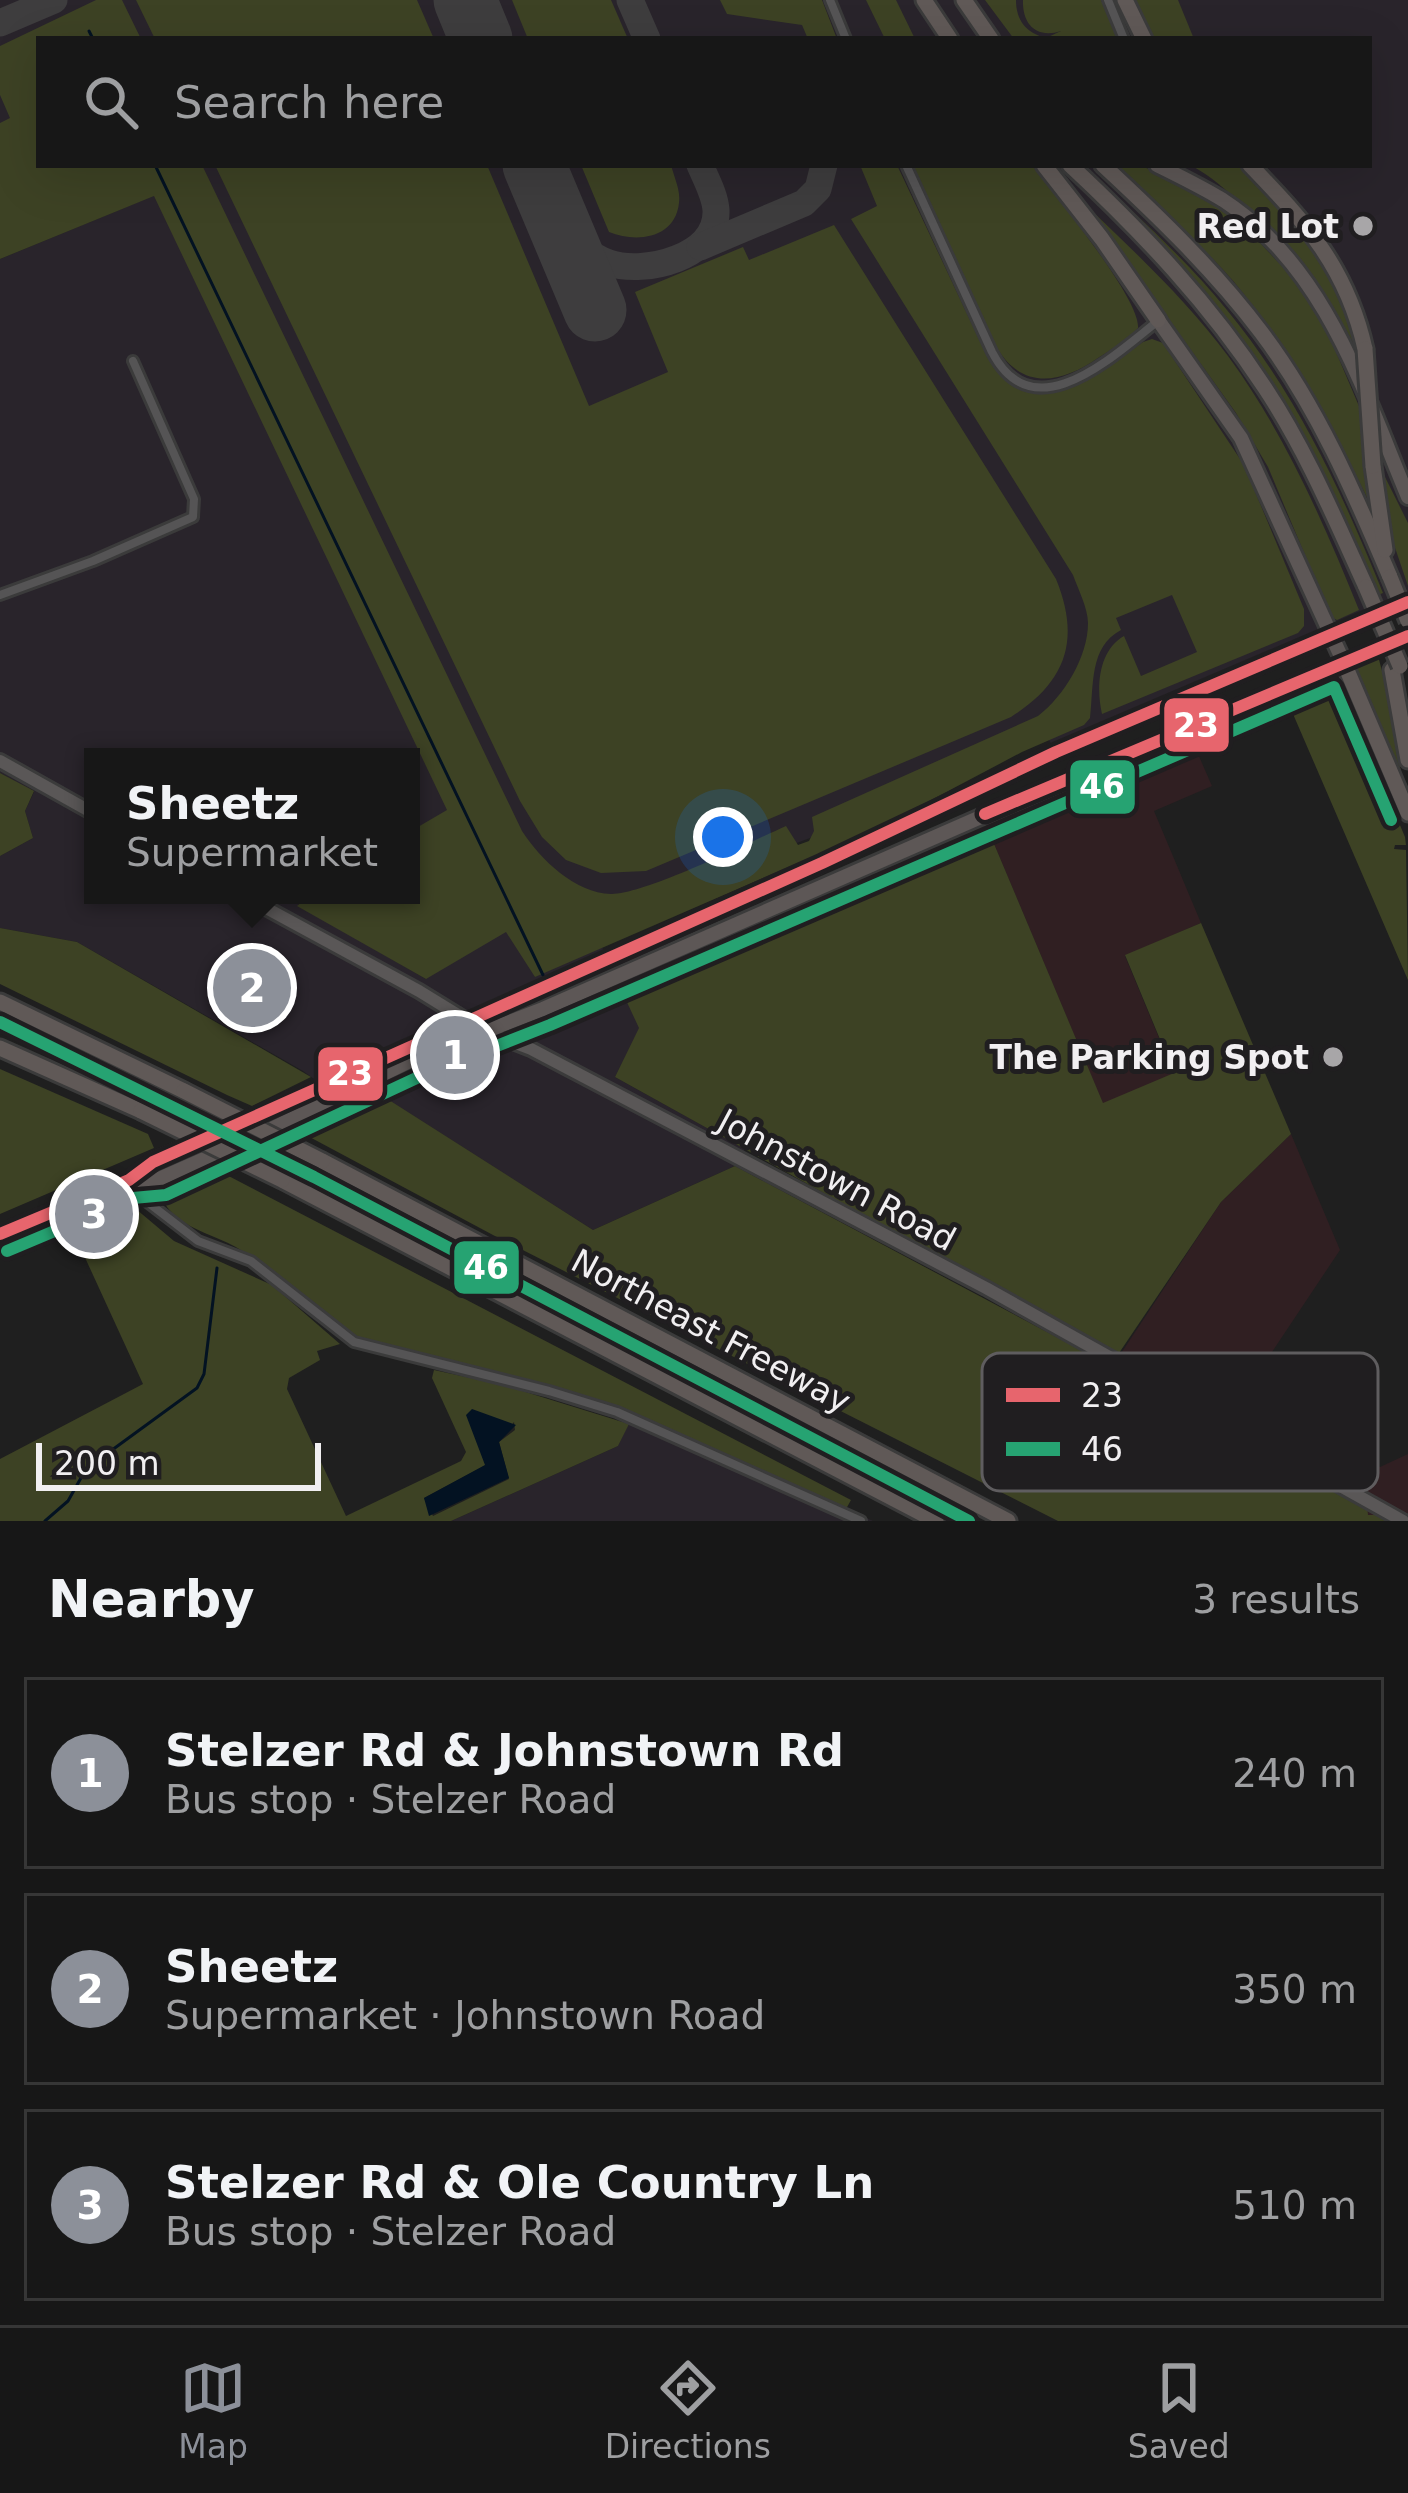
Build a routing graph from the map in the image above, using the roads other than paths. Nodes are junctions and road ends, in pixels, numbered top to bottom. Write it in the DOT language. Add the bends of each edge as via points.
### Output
graph roads {
  1 [pos="830,0"];
  2 [pos="924,0"];
  3 [pos="964,0"];
  4 [pos="1108,0"];
  5 [pos="1125,0"];
  6 [pos="845,36"];
  7 [pos="948,36"];
  8 [pos="989,36"];
  9 [pos="1123,36"];
  10 [pos="1143,36"];
  11 [pos="907,168"];
  12 [pos="1046,168"];
  13 [pos="1073,168"];
  14 [pos="1106,168"];
  15 [pos="1163,168"];
  16 [pos="1253,168"];
  17 [pos="1158,320"];
  18 [pos="133,361"];
  19 [pos="1408,497"];
  20 [pos="1390,577"];
  21 [pos="0,595"];
  22 [pos="1408,602"];
  23 [pos="1408,621"];
  24 [pos="1331,635"];
  25 [pos="1408,636"];
  26 [pos="1344,663"];
  27 [pos="1396,668"];
  28 [pos="1408,686"];
  29 [pos="1408,760"];
  30 [pos="0,761"];
  31 [pos="84,808"];
  32 [pos="1408,813"];
  33 [pos="258,904"];
  34 [pos="0,1002"];
  35 [pos="468,1020"];
  36 [pos="484,1031"];
  37 [pos="0,1052"];
  38 [pos="129,1180"];
  39 [pos="0,1234"];
  40 [pos="1101,1353"];
  41 [pos="1348,1491"];
  42 [pos="850,1516"];
  43 [pos="840,1521"];
  44 [pos="861,1521"];
  45 [pos="937,1521"];
  46 [pos="1012,1521"];
  47 [pos="1402,1521"];
  1 -- 6 [label="street"];
  2 -- 7 [label="highway"];
  3 -- 8 [label="highway"];
  4 -- 9 [label="street"];
  5 -- 10 [label="highway"];
  11 -- 17 [label="street" via="1008,374 1030,385 1067,385"];
  12 -- 17 [label="highway"];
  13 -- 27 [label="highway, bridge" via="1180,275 1247,362 1315,476"];
  14 -- 20 [label="highway" via="1200,260 1279,358"];
  15 -- 19 [label="main road" via="1226,202 1304,280 1343,340"];
  16 -- 20 [label="highway, bridge" via="1325,249 1343,283 1365,349"];
  17 -- 24 [label="main road" via="1241,438"];
  18 -- 21 [label="street" via="194,499 193,517"];
  20 -- 23 [label="highway, bridge"];
  22 -- 24 [label="main road"];
  24 -- 26 [label="main road"];
  24 -- 35 [label="main road"];
  25 -- 26 [label="main road"];
  26 -- 32 [label="highway"];
  26 -- 36 [label="main road"];
  27 -- 28 [label="highway"];
  27 -- 29 [label="highway"];
  30 -- 31 [label="main road"];
  33 -- 35 [label="main road, Johnstown Road"];
  34 -- 46 [label="highway, Northeast Freeway, bridge"];
  35 -- 36 [label="main road, Johnstown Road"];
  35 -- 38 [label="main road" via="152,1162"];
  36 -- 38 [label="main road" via="159,1179"];
  36 -- 40 [label="main road, Johnstown Road"];
  37 -- 45 [label="highway, Northeast Freeway, bridge" via="282,1180"];
  38 -- 39 [label="main road"];
  38 -- 42 [label="street" via="198,1241 250,1261 355,1342 617,1412"];
  41 -- 47 [label="main road, Johnstown Road"];
  42 -- 43 [label="street"];
  42 -- 44 [label="street"];
}
